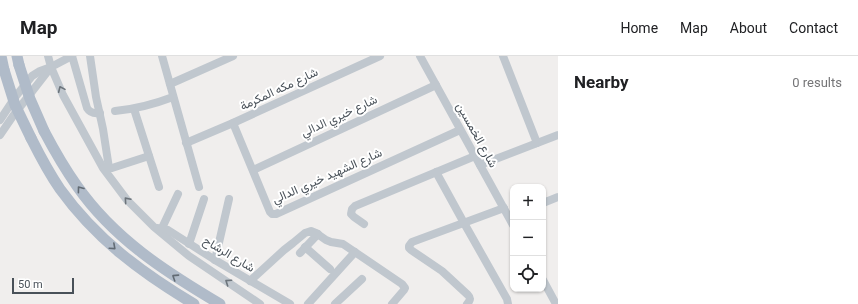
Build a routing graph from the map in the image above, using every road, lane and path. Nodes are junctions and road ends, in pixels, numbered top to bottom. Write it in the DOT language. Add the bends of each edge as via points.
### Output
graph roads {
  1 [pos="1,56"];
  2 [pos="48,56"];
  3 [pos="72,56"];
  4 [pos="90,56"];
  5 [pos="162,56"];
  6 [pos="233,56"];
  7 [pos="380,56"];
  8 [pos="420,56"];
  9 [pos="504,56"];
  10 [pos="18,60"];
  11 [pos="51,67"];
  12 [pos="170,84"];
  13 [pos="436,85"];
  14 [pos="173,97"];
  15 [pos="134,109"];
  16 [pos="115,111"];
  17 [pos="100,113"];
  18 [pos="0,120"];
  19 [pos="233,123"];
  20 [pos="460,130"];
  21 [pos="0,135"];
  22 [pos="558,135"];
  23 [pos="186,143"];
  24 [pos="538,143"];
  25 [pos="149,156"];
  26 [pos="475,156"];
  27 [pos="480,165"];
  28 [pos="106,168"];
  29 [pos="253,170"];
  30 [pos="436,172"];
  31 [pos="159,187"];
  32 [pos="199,187"];
  33 [pos="178,194"];
  34 [pos="558,197"];
  35 [pos="204,199"];
  36 [pos="229,199"];
  37 [pos="546,202"];
  38 [pos="504,208"];
  39 [pos="510,214"];
  40 [pos="464,223"];
  41 [pos="364,224"];
  42 [pos="158,228"];
  43 [pos="318,234"];
  44 [pos="190,244"];
  45 [pos="355,252"];
  46 [pos="215,260"];
  47 [pos="330,269"];
  48 [pos="362,279"];
  49 [pos="250,281"];
  50 [pos="546,286"];
  51 [pos="468,300"];
  52 [pos="194,304"];
  53 [pos="220,304"];
  54 [pos="260,304"];
  55 [pos="290,304"];
  56 [pos="308,304"];
  57 [pos="335,304"];
  58 [pos="392,304"];
  59 [pos="508,304"];
  60 [pos="556,304"];
  1 -- 52 [label="main road, one-way, bridge" via="15,105 60,189 108,244 141,270"];
  2 -- 11 [label="street"];
  3 -- 11 [label="street"];
  3 -- 17 [label="street" via="87,108 90,112"];
  4 -- 17 [label="street"];
  5 -- 12 [label="street"];
  6 -- 12 [label="street"];
  7 -- 19 [label="street, شارع مكه المكرمة"];
  8 -- 13 [label="street, شارع الخمسين"];
  9 -- 24 [label="street"];
  53 -- 10 [label="main road, one-way, bridge" via="147,257 92,205 77,186 44,131 30,99"];
  11 -- 18 [label="street" via="32,76"];
  11 -- 21 [label="street"];
  28 -- 11 [label="street, one-way" via="63,94"];
  12 -- 14 [label="street"];
  13 -- 20 [label="street, شارع الخمسين"];
  13 -- 29 [label="street, شارع خيري الدالي"];
  14 -- 15 [label="street"];
  14 -- 23 [label="street"];
  15 -- 16 [label="street"];
  15 -- 25 [label="street"];
  17 -- 28 [label="street"];
  19 -- 23 [label="street, شارع مكه المكرمة"];
  19 -- 29 [label="street, شارع الشهيد خيري الدالي"];
  20 -- 26 [label="street, شارع الخمسين"];
  20 -- 29 [label="street, شارع الشهيد خيري الدالي" via="276,214 270,212"];
  22 -- 24 [label="street"];
  23 -- 32 [label="street"];
  24 -- 27 [label="street"];
  25 -- 28 [label="street"];
  25 -- 31 [label="street"];
  26 -- 27 [label="street, شارع الخمسين"];
  26 -- 30 [label="street"];
  27 -- 38 [label="street, شارع الخمسين"];
  42 -- 28 [label="street, one-way" via="127,200 114,184"];
  30 -- 40 [label="street"];
  30 -- 41 [label="street" via="355,206 352,214"];
  33 -- 42 [label="street"];
  34 -- 37 [label="street"];
  35 -- 44 [label="street"];
  36 -- 46 [label="street"];
  38 -- 39 [label="street, شارع الخمسين"];
  38 -- 40 [label="street"];
  40 -- 51 [label="street" via="412,242 409,248 442,270"];
  40 -- 59 [label="street" via="508,299"];
  42 -- 44 [label="street, شارع الرشاح" via="168,230"];
  54 -- 42 [label="street, one-way" via="189,256"];
  43 -- 45 [label="street"];
  43 -- 47 [label="street" via="302,250"];
  43 -- 49 [label="street" via="308,231"];
  44 -- 46 [label="street, شارع الرشاح"];
  45 -- 56 [label="street"];
  45 -- 58 [label="street" via="405,288"];
  46 -- 49 [label="street, شارع الرشاح"];
  48 -- 57 [label="street"];
  49 -- 55 [label="street, شارع الرشاح"];
  50 -- 60 [label="street"];
}
